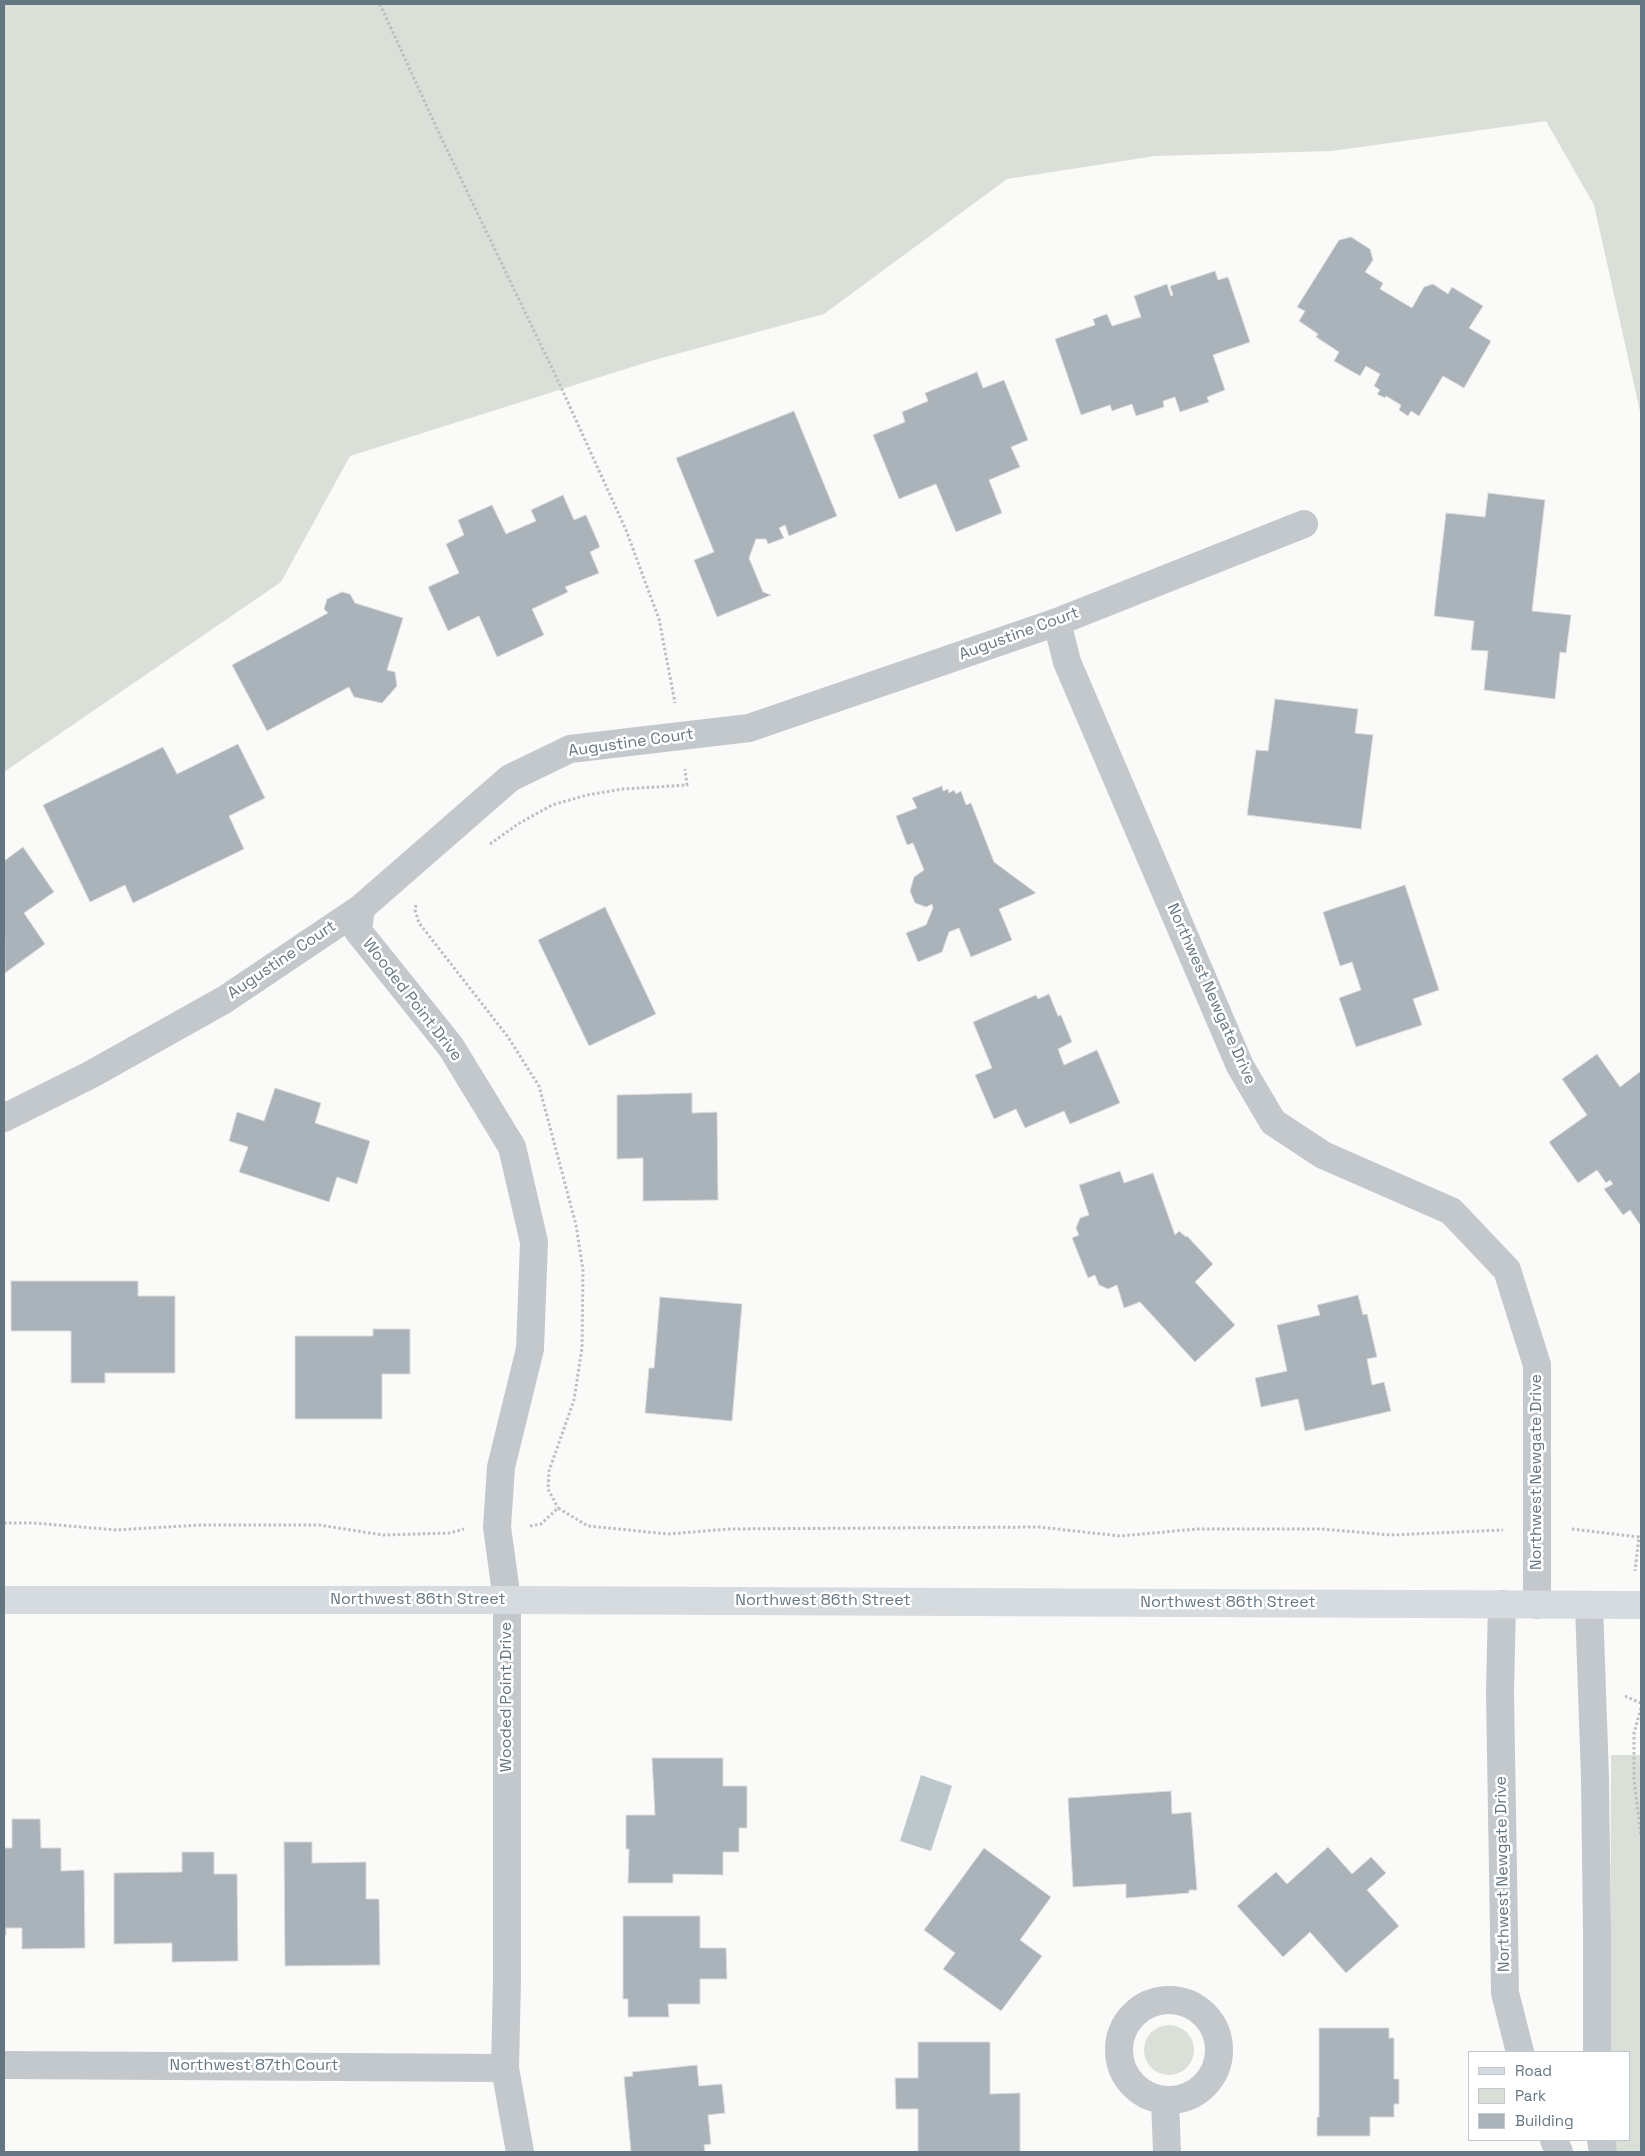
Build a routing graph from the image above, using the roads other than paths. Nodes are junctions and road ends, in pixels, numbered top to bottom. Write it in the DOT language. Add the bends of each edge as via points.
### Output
graph roads {
  1 [pos="1304,524"];
  2 [pos="1057,622"];
  3 [pos="360,908"];
  4 [pos="4,1118"];
  5 [pos="4,1600"];
  6 [pos="507,1600"];
  7 [pos="1502,1604"];
  8 [pos="1537,1605"];
  9 [pos="1588,1605"];
  10 [pos="1641,1605"];
  11 [pos="1520,2051"];
  12 [pos="1597,2051"];
  13 [pos="4,2065"];
  14 [pos="505,2068"];
  15 [pos="1166,2100"];
  16 [pos="520,2152"];
  17 [pos="1167,2152"];
  1 -- 2 [label="street, Augustine Court"];
  2 -- 3 [label="street, Augustine Court" via="749,728 570,749 510,778"];
  2 -- 8 [label="street, Northwest Newgate Drive" via="1066,662 1240,1066 1273,1122 1323,1156 1451,1211 1507,1270 1537,1365"];
  3 -- 4 [label="street, Augustine Court" via="224,1000 90,1075"];
  3 -- 6 [label="street, Wooded Point Drive" via="358,930 451,1047 512,1147 534,1242 530,1350 501,1467 497,1527"];
  5 -- 6 [label="main road, Northwest 86th Street"];
  6 -- 7 [label="main road, Northwest 86th Street"];
  6 -- 14 [label="street, Wooded Point Drive"];
  7 -- 8 [label="main road, Northwest 86th Street"];
  7 -- 11 [label="street, Northwest Newgate Drive" via="1500,1692 1505,1984"];
  8 -- 9 [label="main road, Northwest 86th Street"];
  9 -- 10 [label="main road, Northwest 86th Street"];
  9 -- 12 [label="street" via="1595,1797"];
  13 -- 14 [label="street, Northwest 87th Court"];
  14 -- 16 [label="street, Wooded Point Drive"];
  15 -- 17 [label="street"];
}
